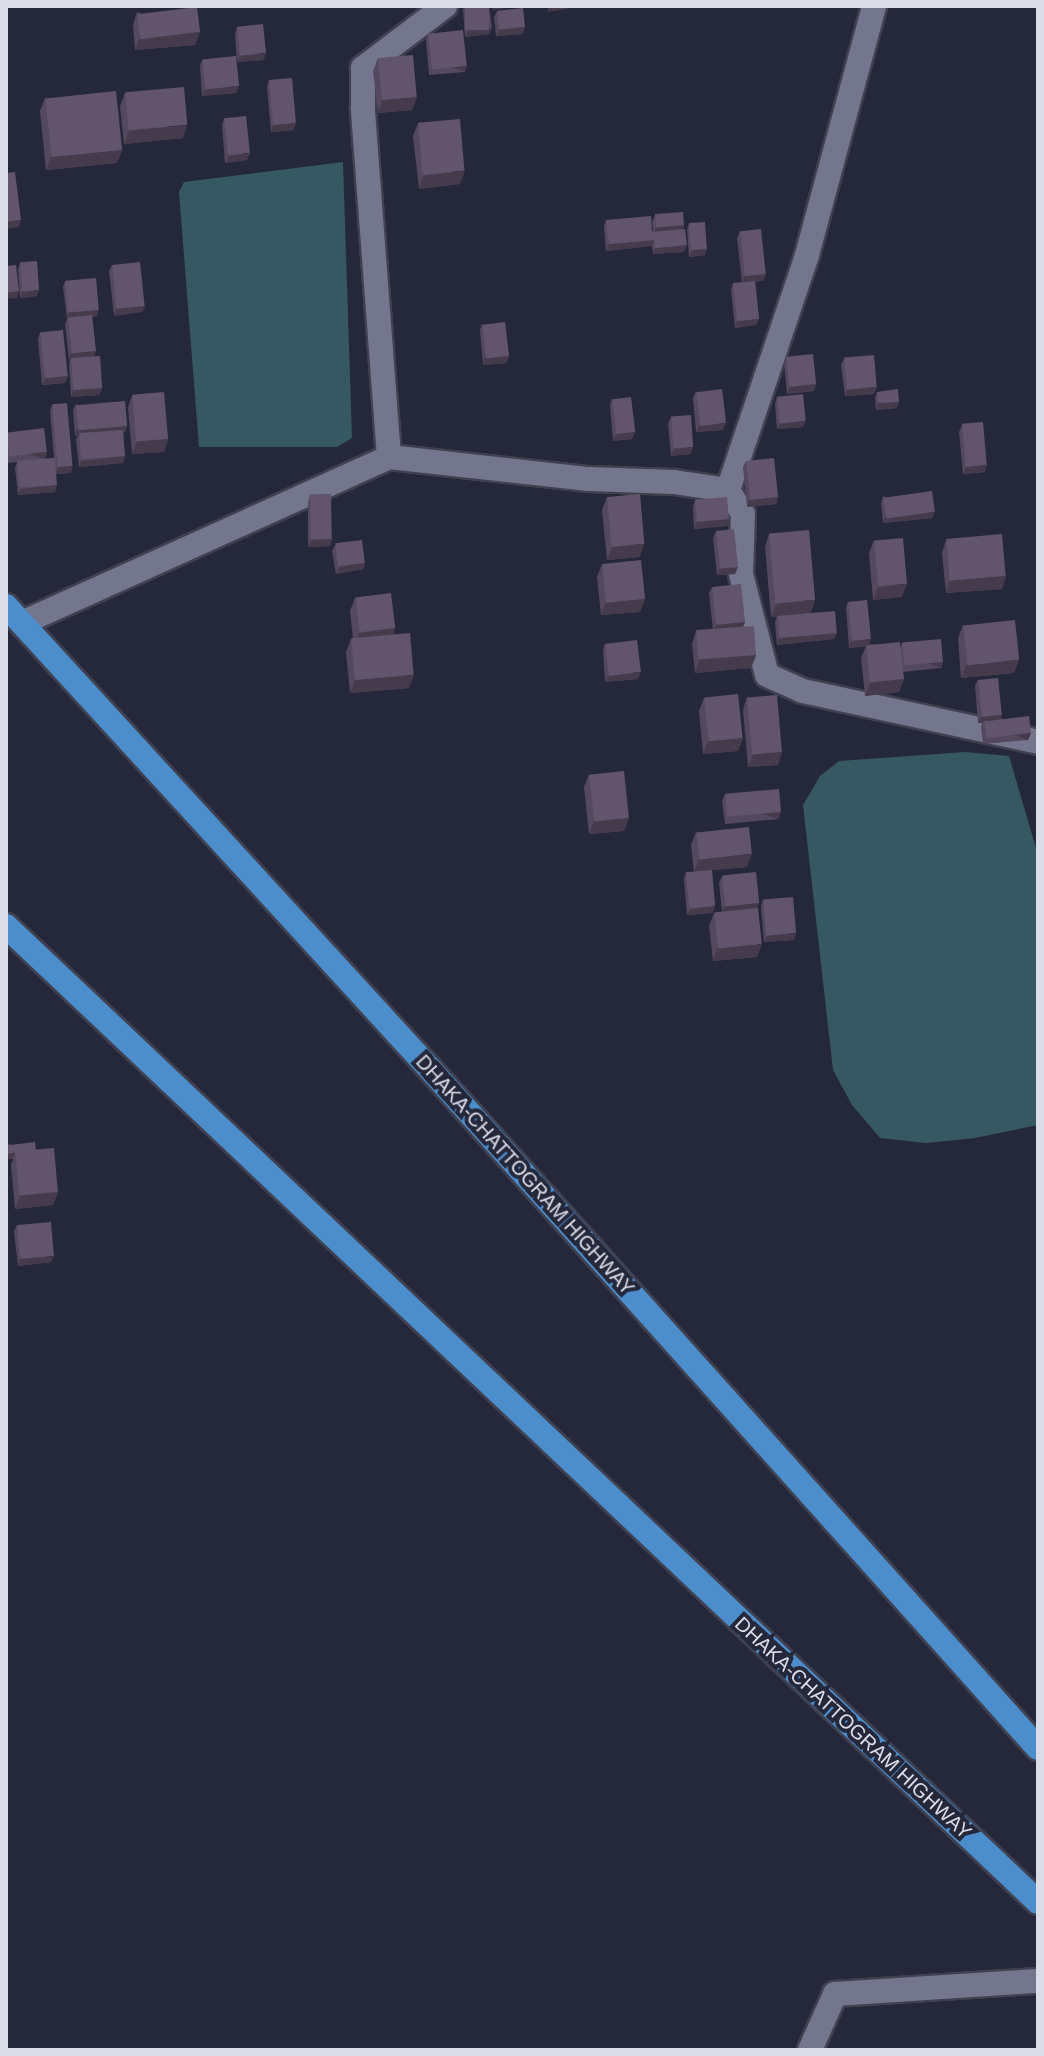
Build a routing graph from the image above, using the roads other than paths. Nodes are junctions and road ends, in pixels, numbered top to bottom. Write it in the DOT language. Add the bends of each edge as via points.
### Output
graph roads {
  1 [pos="445,6"];
  2 [pos="874,6"];
  3 [pos="389,457"];
  4 [pos="728,490"];
  5 [pos="14,615"];
  6 [pos="1038,742"];
  7 [pos="6,926"];
  8 [pos="1038,1748"];
  9 [pos="1038,1902"];
  10 [pos="1038,1981"];
  11 [pos="810,2050"];
  1 -- 3 [label="street" via="363,68"];
  2 -- 4 [label="street" via="807,255"];
  3 -- 4 [label="street"];
  3 -- 5 [label="street"];
  4 -- 6 [label="street" via="743,514 741,574 767,675 803,691"];
  5 -- 8 [label="highway, DHAKA-CHATTOGRAM HIGHWAY" via="430,1069"];
  7 -- 9 [label="highway, DHAKA-CHATTOGRAM HIGHWAY"];
  10 -- 11 [label="street" via="835,1994"];
}
